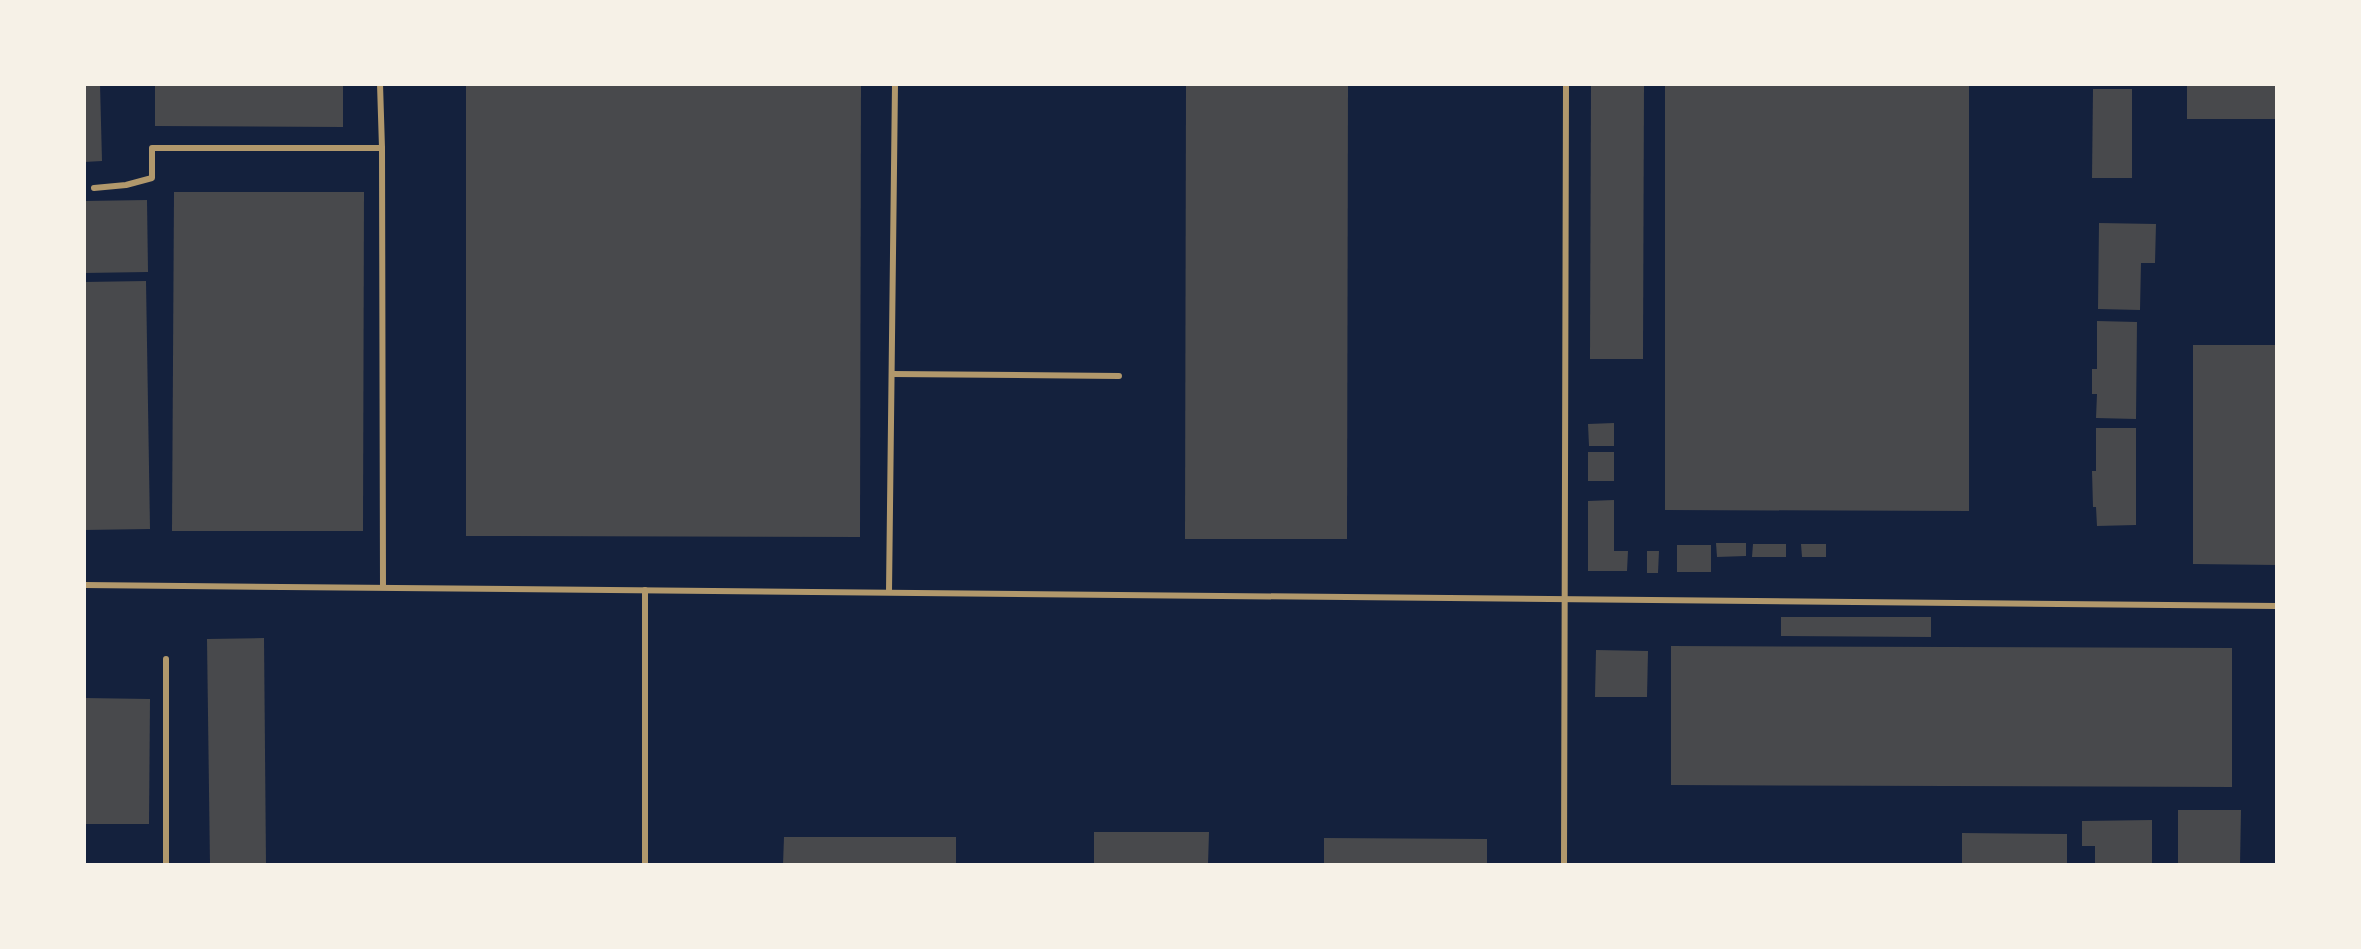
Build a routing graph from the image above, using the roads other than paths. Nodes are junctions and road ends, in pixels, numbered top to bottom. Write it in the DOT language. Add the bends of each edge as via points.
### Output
graph roads {
  1 [pos="380,84"];
  2 [pos="895,84"];
  3 [pos="1566,84"];
  4 [pos="382,148"];
  5 [pos="94,188"];
  6 [pos="892,374"];
  7 [pos="1119,376"];
  8 [pos="84,585"];
  9 [pos="383,587"];
  10 [pos="645,590"];
  11 [pos="889,592"];
  12 [pos="1565,599"];
  13 [pos="2277,606"];
  14 [pos="166,659"];
  15 [pos="166,865"];
  16 [pos="645,865"];
  17 [pos="1564,865"];
  1 -- 4 [label="lane"];
  2 -- 6 [label="lane"];
  3 -- 12 [label="lane"];
  4 -- 5 [label="lane" via="152,148 152,178"];
  4 -- 9 [label="lane"];
  6 -- 7 [label="lane"];
  6 -- 11 [label="lane"];
  8 -- 9 [label="lane"];
  9 -- 10 [label="lane"];
  10 -- 11 [label="lane"];
  10 -- 16 [label="lane"];
  11 -- 12 [label="lane"];
  12 -- 13 [label="lane"];
  12 -- 17 [label="lane"];
  14 -- 15 [label="lane"];
}
